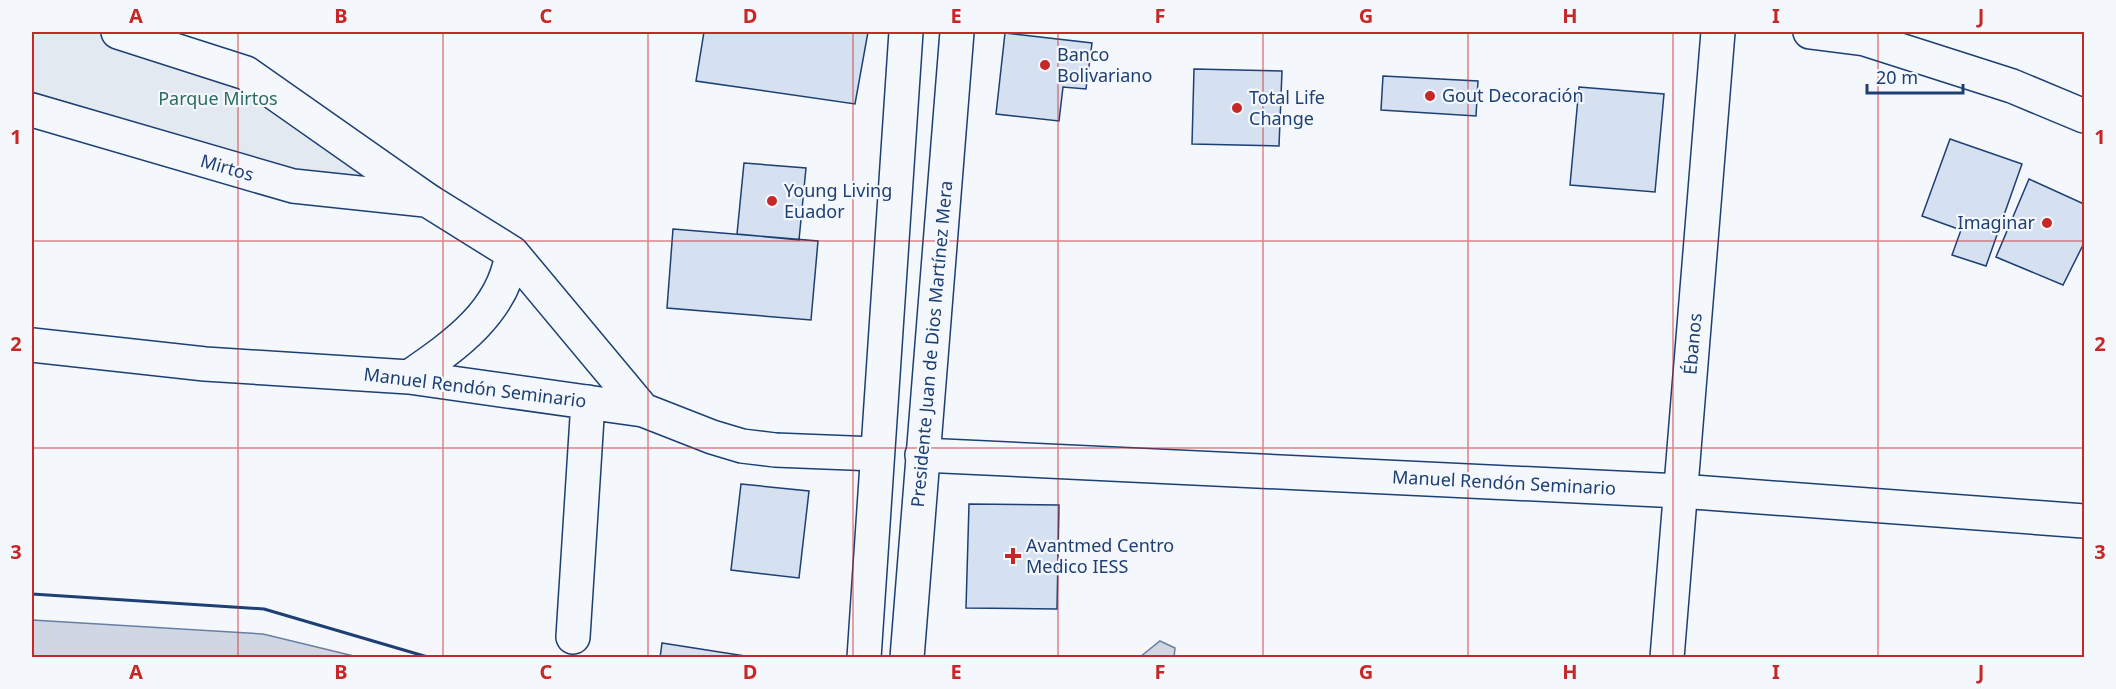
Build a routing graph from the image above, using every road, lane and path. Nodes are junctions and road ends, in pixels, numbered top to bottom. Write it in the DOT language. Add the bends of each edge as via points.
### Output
graph roads {
  1 [pos="118,32"];
  2 [pos="906,32"];
  3 [pos="957,32"];
  4 [pos="1718,32"];
  5 [pos="1810,32"];
  6 [pos="32,111"];
  7 [pos="2085,116"];
  8 [pos="427,200"];
  9 [pos="512,254"];
  10 [pos="32,345"];
  11 [pos="409,377"];
  12 [pos="588,402"];
  13 [pos="643,410"];
  14 [pos="876,454"];
  15 [pos="922,455"];
  16 [pos="1680,491"];
  17 [pos="2085,521"];
  18 [pos="573,637"];
  19 [pos="864,657"];
  20 [pos="907,657"];
  21 [pos="1667,657"];
  1 -- 8 [label="street, Mirtos" via="239,69"];
  2 -- 14 [label="street"];
  3 -- 15 [label="street, Presidente Juan de Dios Martínez Mera"];
  4 -- 16 [label="street, Ébanos"];
  5 -- 7 [label="street" via="1876,43 2012,86"];
  6 -- 8 [label="street, Mirtos" via="293,186"];
  8 -- 9 [label="street, Mirtos"];
  9 -- 11 [label="street" via="502,289 477,324"];
  9 -- 13 [label="street, Mirtos"];
  10 -- 11 [label="street, Manuel Rendón Seminario" via="205,364"];
  11 -- 12 [label="street, Manuel Rendón Seminario"];
  12 -- 13 [label="street, Manuel Rendón Seminario"];
  12 -- 18 [label="street"];
  13 -- 14 [label="street, Manuel Rendón Seminario" via="742,446"];
  14 -- 19 [label="street"];
  15 -- 16 [label="street, Manuel Rendón Seminario"];
  15 -- 20 [label="street, Presidente Juan de Dios Martínez Mera"];
  16 -- 17 [label="street, Manuel Rendón Seminario"];
  16 -- 21 [label="street, Ébanos"];
}
